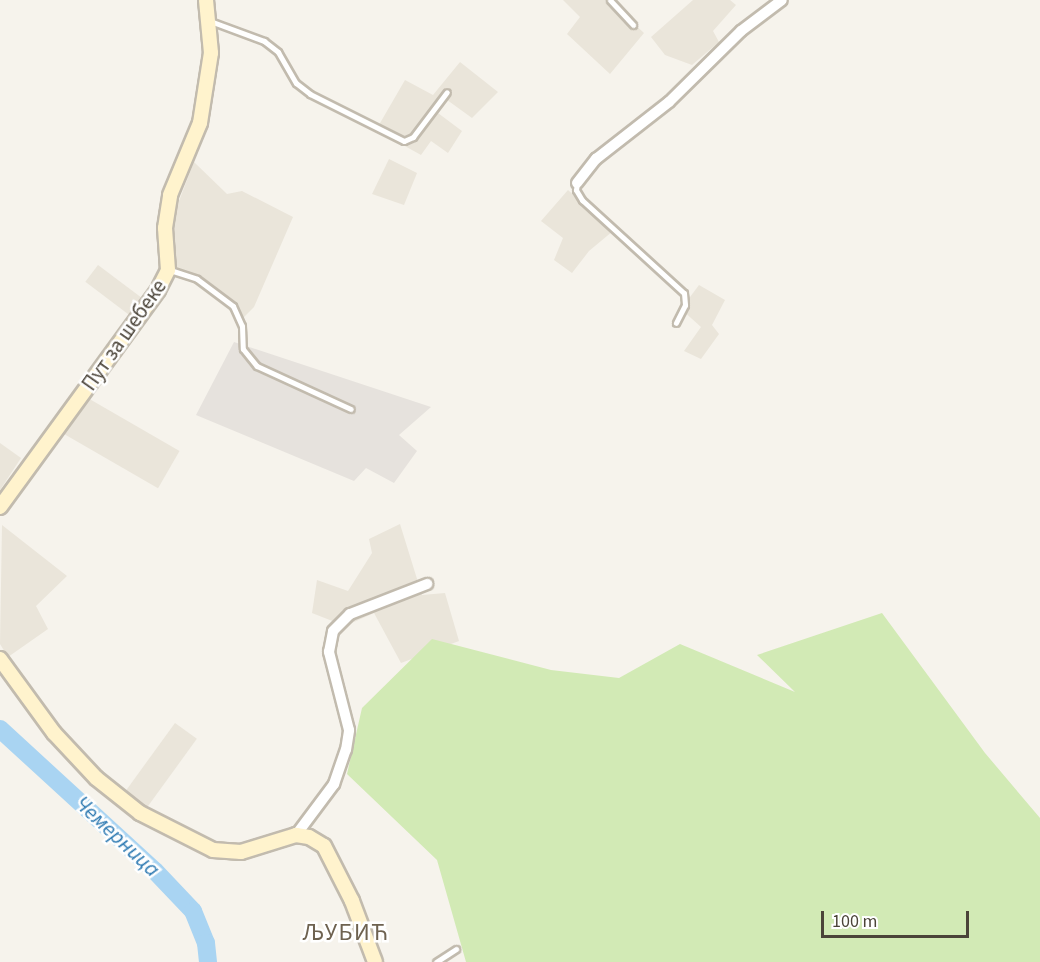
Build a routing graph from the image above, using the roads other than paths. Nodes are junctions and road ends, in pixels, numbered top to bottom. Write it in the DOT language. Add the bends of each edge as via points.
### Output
graph roads {
  1 [pos="206,0"];
  2 [pos="610,0"];
  3 [pos="782,0"];
  4 [pos="209,21"];
  5 [pos="633,25"];
  6 [pos="447,92"];
  7 [pos="577,183"];
  8 [pos="168,270"];
  9 [pos="676,323"];
  10 [pos="351,409"];
  11 [pos="0,507"];
  12 [pos="427,584"];
  13 [pos="0,660"];
  14 [pos="296,835"];
  15 [pos="456,949"];
  16 [pos="375,962"];
  17 [pos="436,962"];
  1 -- 4 [label="street, Пут за шебеке"];
  2 -- 5 [label="lane"];
  3 -- 7 [label="street" via="741,31 669,102 596,159"];
  4 -- 6 [label="lane" via="264,41 282,57 296,83 310,94 404,141 413,137"];
  4 -- 8 [label="street, Пут за шебеке" via="211,53 200,123 170,195 165,228"];
  7 -- 9 [label="lane" via="582,200 684,293 685,305"];
  8 -- 10 [label="lane" via="197,279 233,306 242,326 243,349 257,366"];
  8 -- 11 [label="street, Пут за шебеке" via="158,290"];
  12 -- 14 [label="street" via="350,614 333,631 329,652 348,730 346,750 334,784"];
  13 -- 14 [label="street" via="54,733 96,778 140,813 213,850 241,852"];
  14 -- 16 [label="street" via="324,846"];
  15 -- 17 [label="lane"];
}
